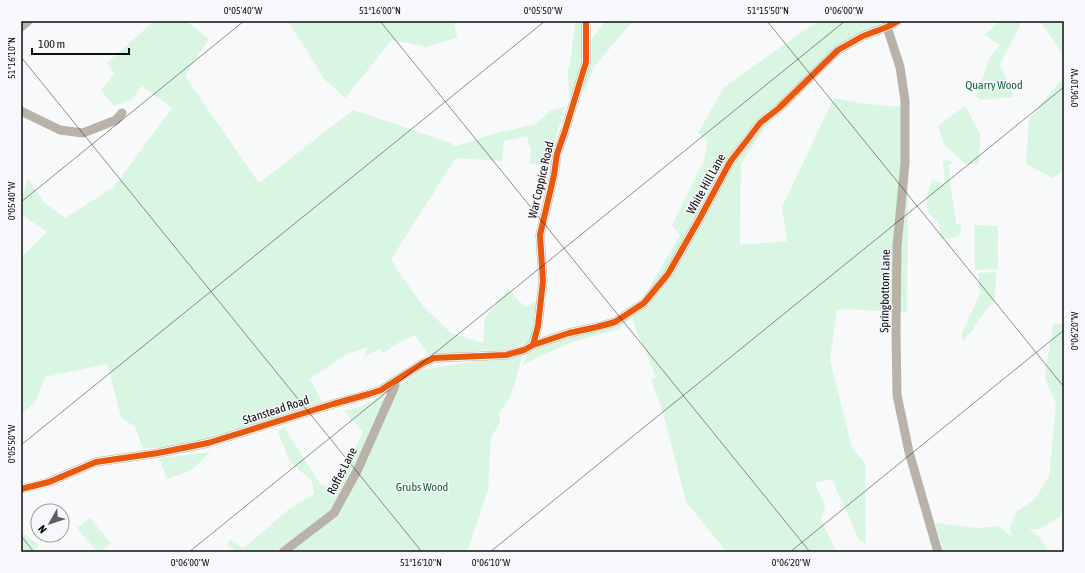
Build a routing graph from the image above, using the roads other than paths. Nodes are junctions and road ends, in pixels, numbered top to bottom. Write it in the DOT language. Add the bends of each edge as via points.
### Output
graph roads {
  1 [pos="28,21"];
  2 [pos="586,21"];
  3 [pos="898,21"];
  4 [pos="21,27"];
  5 [pos="887,27"];
  6 [pos="21,111"];
  7 [pos="122,113"];
  8 [pos="533,346"];
  9 [pos="393,382"];
  10 [pos="21,489"];
  11 [pos="283,552"];
  12 [pos="938,552"];
  1 -- 4 [label="street"];
  2 -- 8 [label="street, War Coppice Road" via="586,62 557,154 540,235 543,281"];
  3 -- 5 [label="street, White Hill Lane"];
  5 -- 8 [label="street, White Hill Lane" via="863,36 838,50 779,108 760,123 730,162 668,274 644,303 614,322 569,333"];
  5 -- 12 [label="street, Springbottom Lane" via="900,67 905,101 905,163 897,246 897,395 909,452"];
  6 -- 7 [label="street" via="60,130 83,133 116,120"];
  8 -- 9 [label="street, Stanstead Road" via="506,354 434,358"];
  9 -- 10 [label="street, Stanstead Road" via="369,394 208,443 96,462 49,482"];
  9 -- 11 [label="street, Roffes Lane" via="394,388 358,469 334,513"];
}
